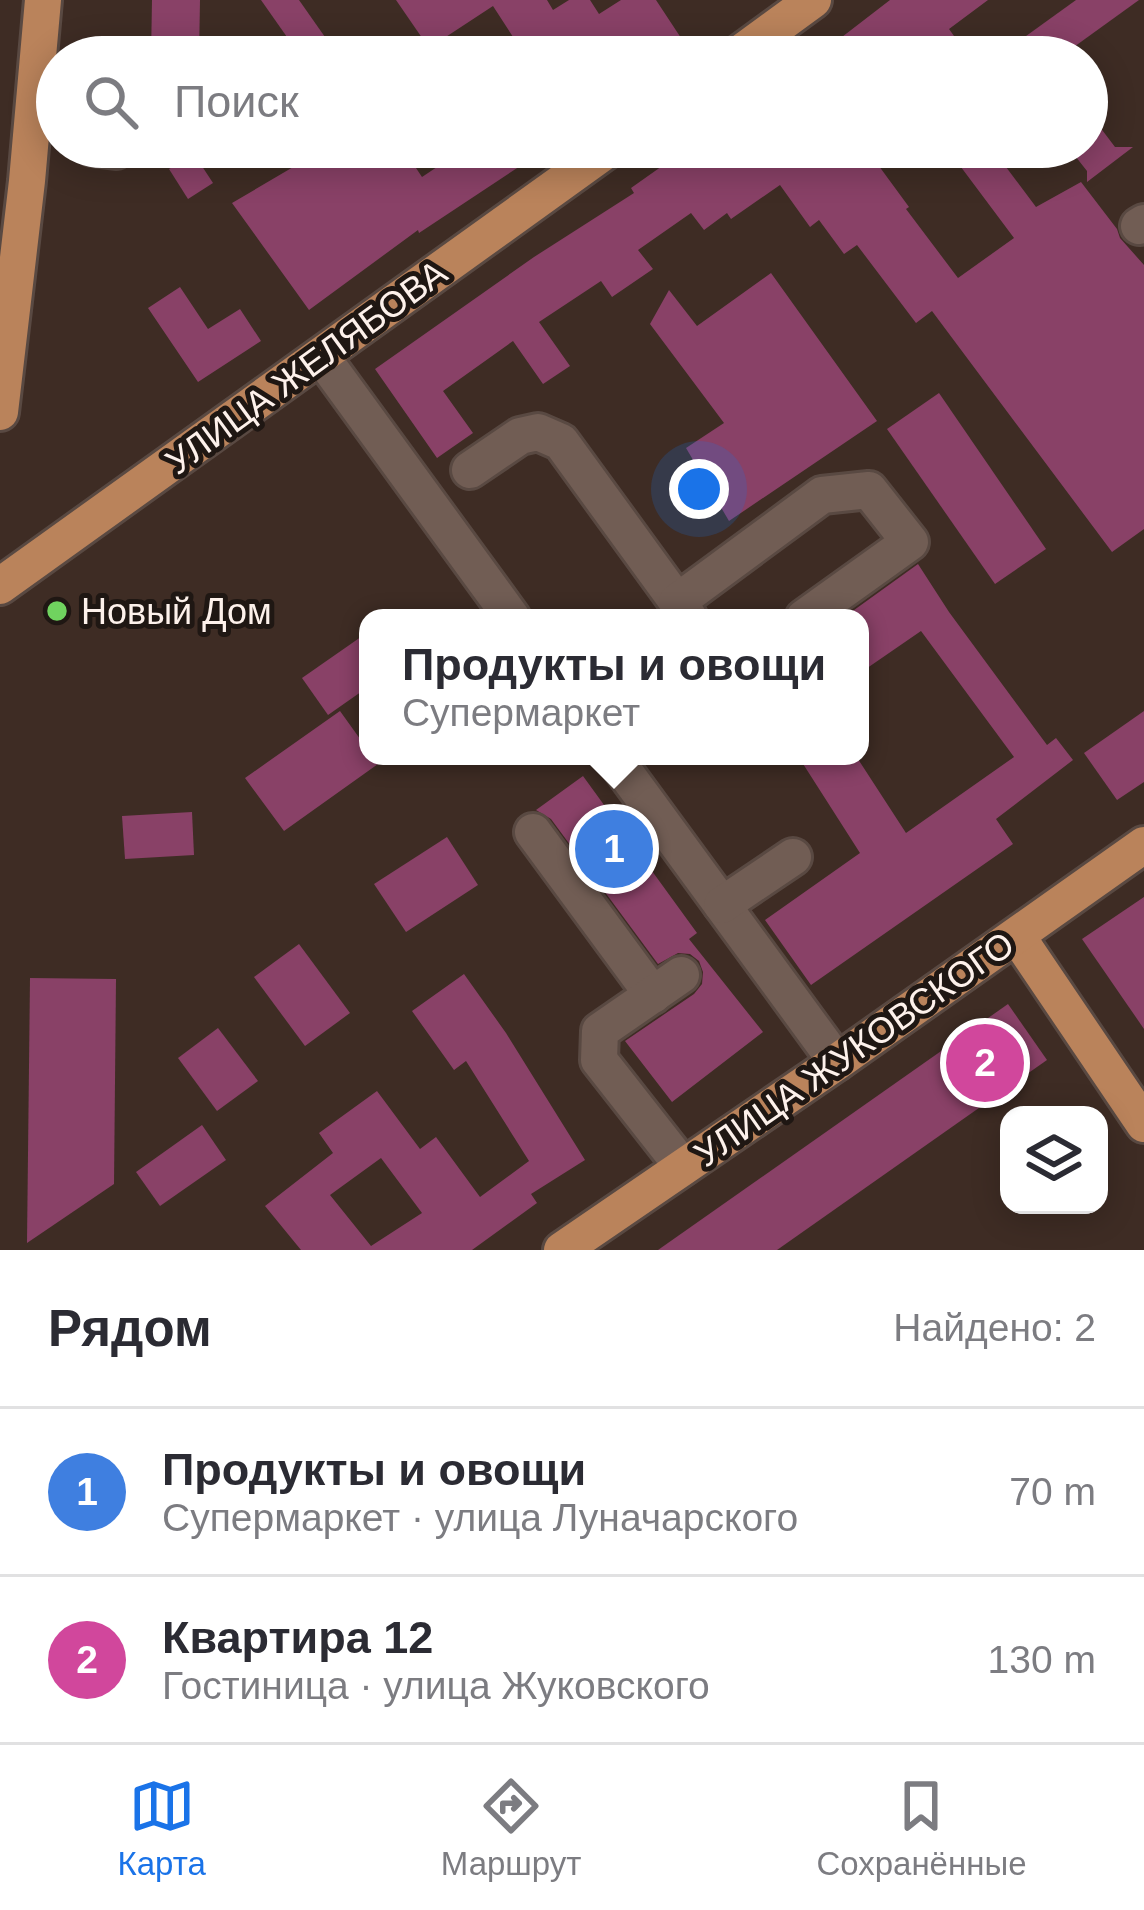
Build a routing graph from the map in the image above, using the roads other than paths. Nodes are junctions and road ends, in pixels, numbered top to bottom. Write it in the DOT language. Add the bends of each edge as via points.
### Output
graph roads {
  1 [pos="43,0"];
  2 [pos="813,0"];
  3 [pos="43,36"];
  4 [pos="764,36"];
  5 [pos="36,150"];
  6 [pos="582,168"];
  7 [pos="14,179"];
  8 [pos="321,356"];
  9 [pos="0,412"];
  10 [pos="470,470"];
  11 [pos="0,586"];
  12 [pos="505,609"];
  13 [pos="682,609"];
  14 [pos="684,609"];
  15 [pos="817,609"];
  16 [pos="620,765"];
  17 [pos="532,832"];
  18 [pos="1144,845"];
  19 [pos="793,856"];
  20 [pos="722,905"];
  21 [pos="1017,937"];
  22 [pos="837,1062"];
  23 [pos="1144,1124"];
  24 [pos="683,1167"];
  25 [pos="562,1250"];
  1 -- 3 [label="main road"];
  2 -- 4 [label="main road"];
  5 -- 7 [label="main road"];
  6 -- 8 [label="main road, УЛИЦА ЖЕЛЯБОВА"];
  7 -- 9 [label="main road"];
  8 -- 11 [label="main road, УЛИЦА ЖЕЛЯБОВА"];
  8 -- 12 [label="street"];
  10 -- 13 [label="street" via="520,436 538,432 561,442"];
  14 -- 15 [label="street" via="822,495 869,490 910,542"];
  16 -- 20 [label="street"];
  17 -- 24 [label="street" via="667,985 600,1031 599,1060"];
  18 -- 21 [label="main road, УЛИЦА ЖУКОВСКОГО"];
  19 -- 20 [label="street"];
  20 -- 22 [label="street"];
  21 -- 22 [label="main road, УЛИЦА ЖУКОВСКОГО"];
  21 -- 23 [label="main road"];
  22 -- 24 [label="main road, УЛИЦА ЖУКОВСКОГО"];
  24 -- 25 [label="main road, УЛИЦА ЖУКОВСКОГО"];
}
